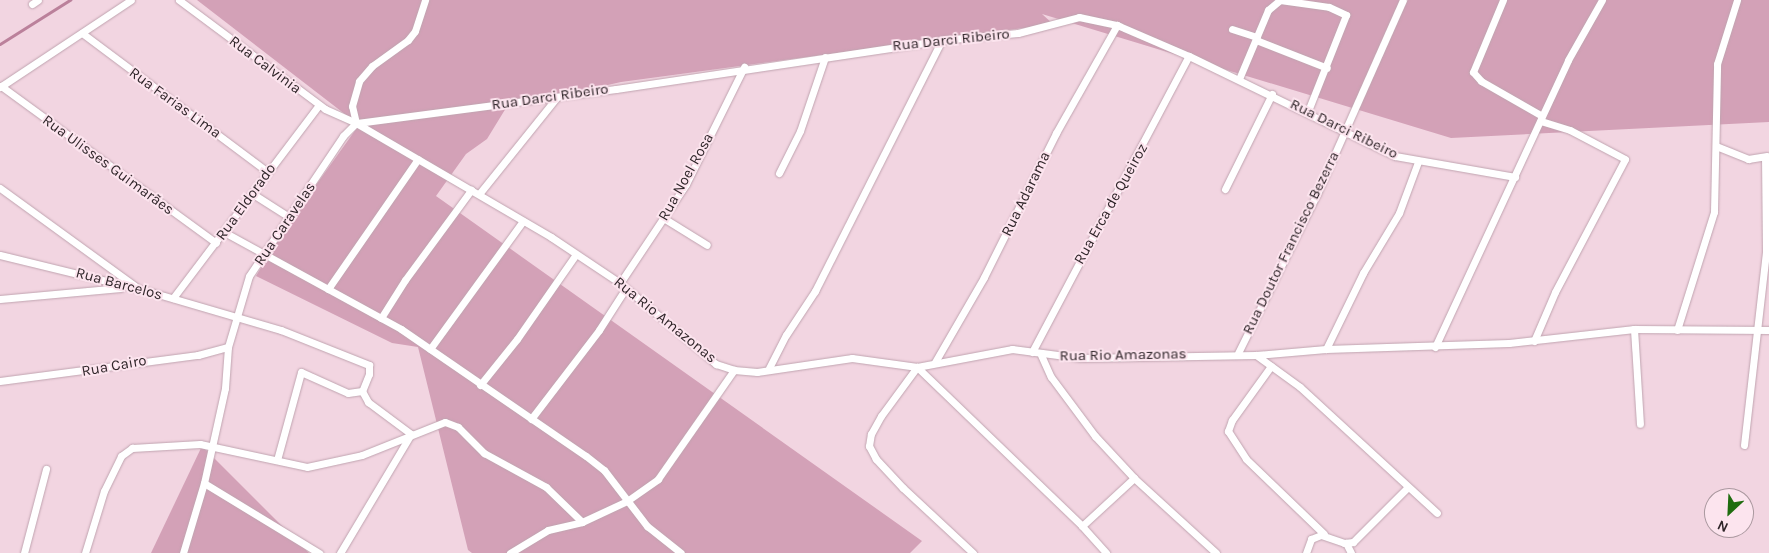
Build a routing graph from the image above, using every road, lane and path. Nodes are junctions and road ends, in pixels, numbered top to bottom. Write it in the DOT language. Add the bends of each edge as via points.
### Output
graph roads {
  1 [pos="131,0"];
  2 [pos="179,0"];
  3 [pos="425,0"];
  4 [pos="1280,0"];
  5 [pos="1403,0"];
  6 [pos="1504,0"];
  7 [pos="1602,0"];
  8 [pos="1738,0"];
  9 [pos="1117,25"];
  10 [pos="1232,28"];
  11 [pos="82,33"];
  12 [pos="1256,38"];
  13 [pos="942,40"];
  14 [pos="1189,56"];
  15 [pos="825,57"];
  16 [pos="744,67"];
  17 [pos="1327,68"];
  18 [pos="1239,80"];
  19 [pos="1,87"];
  20 [pos="1272,94"];
  21 [pos="557,97"];
  22 [pos="319,105"];
  23 [pos="1308,111"];
  24 [pos="1541,119"];
  25 [pos="356,123"];
  26 [pos="1344,132"];
  27 [pos="1716,146"];
  28 [pos="1767,156"];
  29 [pos="418,159"];
  30 [pos="1418,162"];
  31 [pos="268,172"];
  32 [pos="779,173"];
  33 [pos="1515,177"];
  34 [pos="0,188"];
  35 [pos="1225,189"];
  36 [pos="470,190"];
  37 [pos="253,194"];
  38 [pos="479,194"];
  39 [pos="290,217"];
  40 [pos="665,218"];
  41 [pos="523,221"];
  42 [pos="224,232"];
  43 [pos="216,243"];
  44 [pos="708,244"];
  45 [pos="576,254"];
  46 [pos="0,255"];
  47 [pos="263,255"];
  48 [pos="620,283"];
  49 [pos="130,287"];
  50 [pos="626,288"];
  51 [pos="328,289"];
  52 [pos="140,290"];
  53 [pos="173,298"];
  54 [pos="0,300"];
  55 [pos="237,317"];
  56 [pos="382,318"];
  57 [pos="1634,329"];
  58 [pos="1677,330"];
  59 [pos="1755,330"];
  60 [pos="1769,330"];
  61 [pos="1534,341"];
  62 [pos="1435,347"];
  63 [pos="228,348"];
  64 [pos="430,349"];
  65 [pos="1326,349"];
  66 [pos="1032,352"];
  67 [pos="1238,353"];
  68 [pos="1041,355"];
  69 [pos="1256,355"];
  70 [pos="935,362"];
  71 [pos="1271,366"];
  72 [pos="917,367"];
  73 [pos="770,368"];
  74 [pos="734,370"];
  75 [pos="0,381"];
  76 [pos="480,385"];
  77 [pos="362,391"];
  78 [pos="531,419"];
  79 [pos="1640,424"];
  80 [pos="411,434"];
  81 [pos="1744,445"];
  82 [pos="212,446"];
  83 [pos="277,460"];
  84 [pos="46,470"];
  85 [pos="1134,478"];
  86 [pos="204,483"];
  87 [pos="1407,488"];
  88 [pos="627,501"];
  89 [pos="1437,513"];
  90 [pos="582,522"];
  91 [pos="1082,526"];
  92 [pos="1324,534"];
  93 [pos="1346,543"];
  94 [pos="24,553"];
  95 [pos="85,553"];
  96 [pos="183,553"];
  97 [pos="319,553"];
  98 [pos="340,553"];
  99 [pos="510,553"];
  100 [pos="681,553"];
  101 [pos="973,553"];
  102 [pos="1106,553"];
  103 [pos="1216,553"];
  104 [pos="1306,553"];
  105 [pos="1351,553"];
  1 -- 11 [label="street"];
  2 -- 22 [label="street, Rua Calvinia"];
  3 -- 25 [label="street" via="415,31 408,40 372,66 359,81 352,106"];
  4 -- 12 [label="street" via="1268,10"];
  4 -- 17 [label="street" via="1345,12 1346,21"];
  5 -- 26 [label="street, Rua Doutor Francisco Bezerra"];
  6 -- 24 [label="street" via="1473,72 1481,81"];
  7 -- 24 [label="street" via="1568,60"];
  8 -- 27 [label="street" via="1717,64"];
  9 -- 13 [label="street, Rua Darci Ribeiro" via="1079,17 1018,33"];
  9 -- 14 [label="street, Rua Darci Ribeiro"];
  9 -- 70 [label="street, Rua Adarama" via="1056,133 984,277"];
  10 -- 12 [label="street"];
  11 -- 19 [label="street"];
  11 -- 31 [label="street, Rua Farias Lima"];
  12 -- 17 [label="street"];
  12 -- 18 [label="street"];
  13 -- 15 [label="street, Rua Darci Ribeiro"];
  13 -- 73 [label="street" via="815,291 786,335"];
  14 -- 18 [label="street, Rua Darci Ribeiro"];
  14 -- 66 [label="street, Rua Erca de Queiroz"];
  15 -- 16 [label="street, Rua Darci Ribeiro"];
  15 -- 32 [label="street" via="800,131"];
  16 -- 21 [label="street, Rua Darci Ribeiro"];
  16 -- 40 [label="street, Rua Noel Rosa" via="686,184"];
  17 -- 23 [label="street"];
  18 -- 20 [label="street, Rua Darci Ribeiro"];
  19 -- 43 [label="street, Rua Ulisses Guimarães"];
  20 -- 23 [label="street, Rua Darci Ribeiro"];
  20 -- 35 [label="street"];
  21 -- 25 [label="street, Rua Darci Ribeiro"];
  21 -- 38 [label="street"];
  22 -- 25 [label="street, Rua Calvinia"];
  22 -- 31 [label="street, Rua Eldorado"];
  23 -- 26 [label="street, Rua Darci Ribeiro"];
  24 -- 33 [label="street"];
  24 -- 61 [label="street" via="1570,130 1625,159 1555,292"];
  25 -- 29 [label="street, Rua Rio Amazonas"];
  25 -- 39 [label="street, Rua Caravelas" via="343,136"];
  26 -- 30 [label="street, Rua Darci Ribeiro" via="1390,154"];
  26 -- 67 [label="street, Rua Doutor Francisco Bezerra"];
  27 -- 28 [label="street" via="1748,159"];
  27 -- 58 [label="street" via="1716,194 1710,232"];
  28 -- 59 [label="street" via="1767,243"];
  29 -- 36 [label="street, Rua Rio Amazonas"];
  29 -- 51 [label="street"];
  30 -- 33 [label="street, Rua Darci Ribeiro" via="1487,170"];
  30 -- 65 [label="street" via="1398,212"];
  31 -- 37 [label="street, Rua Eldorado"];
  33 -- 62 [label="street"];
  34 -- 52 [label="street"];
  36 -- 38 [label="street, Rua Rio Amazonas"];
  36 -- 56 [label="street" via="405,280"];
  37 -- 39 [label="street"];
  37 -- 42 [label="street, Rua Eldorado"];
  38 -- 41 [label="street, Rua Rio Amazonas"];
  39 -- 47 [label="street, Rua Caravelas"];
  40 -- 44 [label="street"];
  40 -- 48 [label="street, Rua Noel Rosa"];
  41 -- 45 [label="street, Rua Rio Amazonas"];
  41 -- 64 [label="street"];
  42 -- 43 [label="street, Rua Eldorado"];
  42 -- 47 [label="street"];
  43 -- 53 [label="street, Rua Eldorado"];
  45 -- 48 [label="street, Rua Rio Amazonas"];
  45 -- 76 [label="street" via="517,339"];
  46 -- 49 [label="street, Rua Barcelos"];
  47 -- 51 [label="street"];
  47 -- 55 [label="street, Rua Caravelas" via="249,276"];
  48 -- 50 [label="street, Rua Rio Amazonas"];
  49 -- 52 [label="street, Rua Barcelos"];
  49 -- 54 [label="street"];
  50 -- 74 [label="street, Rua Rio Amazonas" via="716,364"];
  50 -- 78 [label="street" via="608,318"];
  51 -- 56 [label="street"];
  52 -- 53 [label="street, Rua Barcelos"];
  53 -- 55 [label="street, Rua Barcelos"];
  55 -- 63 [label="street, Rua Caravelas"];
  55 -- 77 [label="street, Rua Barcelos" via="322,345 369,366"];
  56 -- 64 [label="street"];
  57 -- 58 [label="street, Rua Rio Amazonas"];
  57 -- 61 [label="street, Rua Rio Amazonas"];
  57 -- 79 [label="street"];
  58 -- 59 [label="street, Rua Rio Amazonas"];
  59 -- 60 [label="street, Rua Rio Amazonas"];
  59 -- 81 [label="street"];
  61 -- 62 [label="street, Rua Rio Amazonas"];
  62 -- 65 [label="street, Rua Rio Amazonas"];
  63 -- 75 [label="street, Rua Cairo" via="198,356"];
  63 -- 82 [label="street, Rua Caravelas" via="225,388"];
  64 -- 76 [label="street"];
  65 -- 69 [label="street, Rua Rio Amazonas"];
  66 -- 68 [label="street, Rua Rio Amazonas"];
  66 -- 70 [label="street, Rua Rio Amazonas" via="997,350"];
  67 -- 68 [label="street, Rua Rio Amazonas" via="1097,358"];
  67 -- 69 [label="street, Rua Rio Amazonas"];
  68 -- 85 [label="street" via="1075,411"];
  69 -- 71 [label="street"];
  70 -- 72 [label="street, Rua Rio Amazonas"];
  71 -- 87 [label="street" via="1329,413"];
  71 -- 92 [label="street" via="1232,420 1228,431 1246,459"];
  72 -- 73 [label="street, Rua Rio Amazonas" via="852,358"];
  72 -- 91 [label="street"];
  72 -- 101 [label="street" via="881,416 871,434 870,446 876,459 902,488"];
  73 -- 74 [label="street, Rua Rio Amazonas" via="757,372"];
  74 -- 88 [label="street" via="669,467"];
  76 -- 78 [label="street"];
  77 -- 80 [label="street" via="368,402"];
  77 -- 83 [label="street" via="348,393 301,372"];
  78 -- 88 [label="street" via="604,470"];
  80 -- 83 [label="street" via="372,452 317,466 296,467"];
  80 -- 90 [label="street" via="435,424 452,424 484,453 546,487"];
  80 -- 98 [label="street"];
  82 -- 83 [label="street"];
  82 -- 86 [label="street, Rua Caravelas"];
  82 -- 95 [label="street" via="200,444 126,450 104,491"];
  84 -- 94 [label="street"];
  85 -- 91 [label="street"];
  85 -- 103 [label="street"];
  86 -- 96 [label="street, Rua Caravelas"];
  86 -- 97 [label="street"];
  87 -- 89 [label="street"];
  87 -- 93 [label="street" via="1353,542"];
  88 -- 90 [label="street"];
  88 -- 100 [label="street" via="647,526"];
  90 -- 99 [label="street" via="548,530"];
  91 -- 102 [label="street"];
  92 -- 93 [label="street"];
  92 -- 104 [label="street" via="1311,539"];
  93 -- 105 [label="street"];
}
